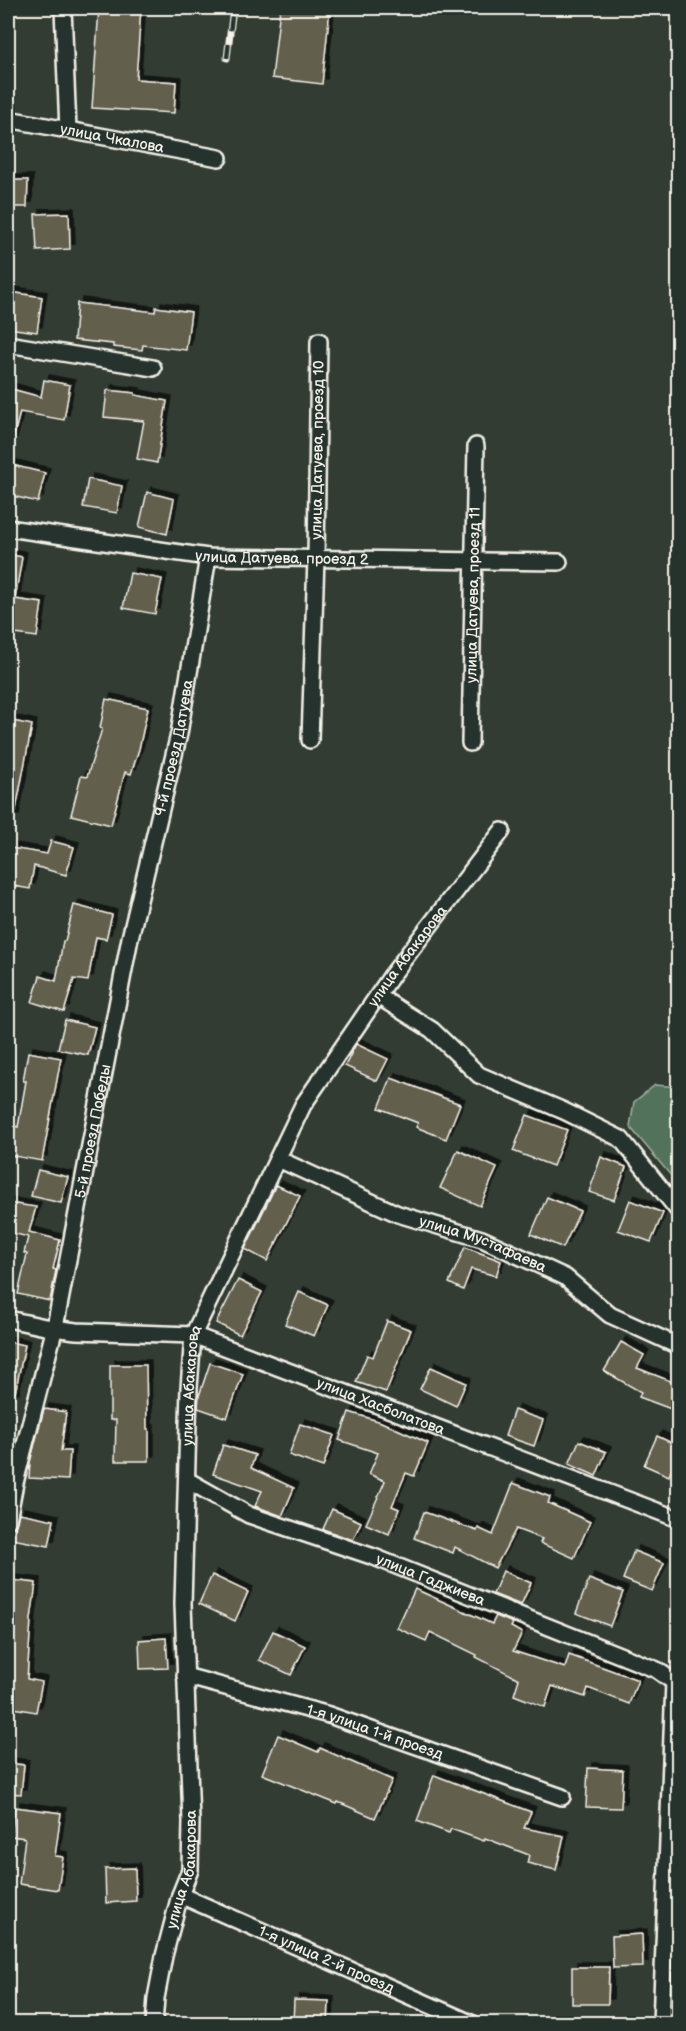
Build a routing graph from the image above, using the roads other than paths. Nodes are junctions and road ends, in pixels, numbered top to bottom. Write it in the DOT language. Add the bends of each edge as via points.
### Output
graph roads {
  1 [pos="63,8"];
  2 [pos="8,119"];
  3 [pos="69,130"];
  4 [pos="219,158"];
  5 [pos="319,341"];
  6 [pos="8,344"];
  7 [pos="153,368"];
  8 [pos="476,446"];
  9 [pos="8,528"];
  10 [pos="208,557"];
  11 [pos="316,558"];
  12 [pos="474,561"];
  13 [pos="559,562"];
  14 [pos="310,740"];
  15 [pos="470,743"];
  16 [pos="502,831"];
  17 [pos="130,938"];
  18 [pos="378,996"];
  19 [pos="278,1159"];
  20 [pos="678,1210"];
  21 [pos="8,1319"];
  22 [pos="55,1327"];
  23 [pos="194,1335"];
  24 [pos="678,1346"];
  25 [pos="187,1480"];
  26 [pos="678,1519"];
  27 [pos="8,1520"];
  28 [pos="184,1676"];
  29 [pos="676,1685"];
  30 [pos="562,1797"];
  31 [pos="180,1895"];
  32 [pos="154,2024"];
  33 [pos="473,2024"];
  34 [pos="661,2024"];
  1 -- 3 [label="street"];
  2 -- 3 [label="street, улица Чкалова"];
  3 -- 4 [label="street, улица Чкалова"];
  5 -- 11 [label="street, улица Датуева, проезд 10"];
  6 -- 7 [label="street"];
  8 -- 12 [label="street, улица Датуева, проезд 11"];
  9 -- 10 [label="street, улица Датуева, проезд 2"];
  10 -- 11 [label="street, улица Датуева, проезд 2"];
  10 -- 17 [label="street, 9-й проезд Датуева" via="179,734"];
  11 -- 12 [label="street, улица Датуева, проезд 2"];
  11 -- 14 [label="street, улица Датуева, проезд 10"];
  12 -- 13 [label="street, улица Датуева, проезд 2"];
  12 -- 15 [label="street, улица Датуева, проезд 11"];
  16 -- 18 [label="street, улица Абакарова"];
  17 -- 22 [label="street, 5-й проезд Победы"];
  18 -- 19 [label="street, улица Абакарова" via="303,1105"];
  18 -- 20 [label="street" via="432,1030 479,1075 621,1139"];
  19 -- 23 [label="street, улица Абакарова"];
  19 -- 24 [label="street, улица Мустафаева" via="398,1214 482,1239 565,1277 610,1315"];
  21 -- 22 [label="street, улица Хасболатова"];
  22 -- 23 [label="street, улица Хасболатова"];
  22 -- 27 [label="street, 5-й проезд Победы"];
  23 -- 25 [label="street, улица Абакарова"];
  23 -- 26 [label="street, улица Хасболатова"];
  25 -- 28 [label="street, улица Абакарова"];
  25 -- 29 [label="street, улица Гаджиева" via="249,1515 374,1557 657,1670"];
  28 -- 30 [label="street, 1-я улица 1-й проезд" via="329,1714"];
  28 -- 31 [label="street, улица Абакарова" via="191,1821 190,1870"];
  29 -- 34 [label="street"];
  31 -- 32 [label="street, улица Абакарова" via="156,1998"];
  31 -- 33 [label="street, 1-я улица 2-й проезд"];
}
